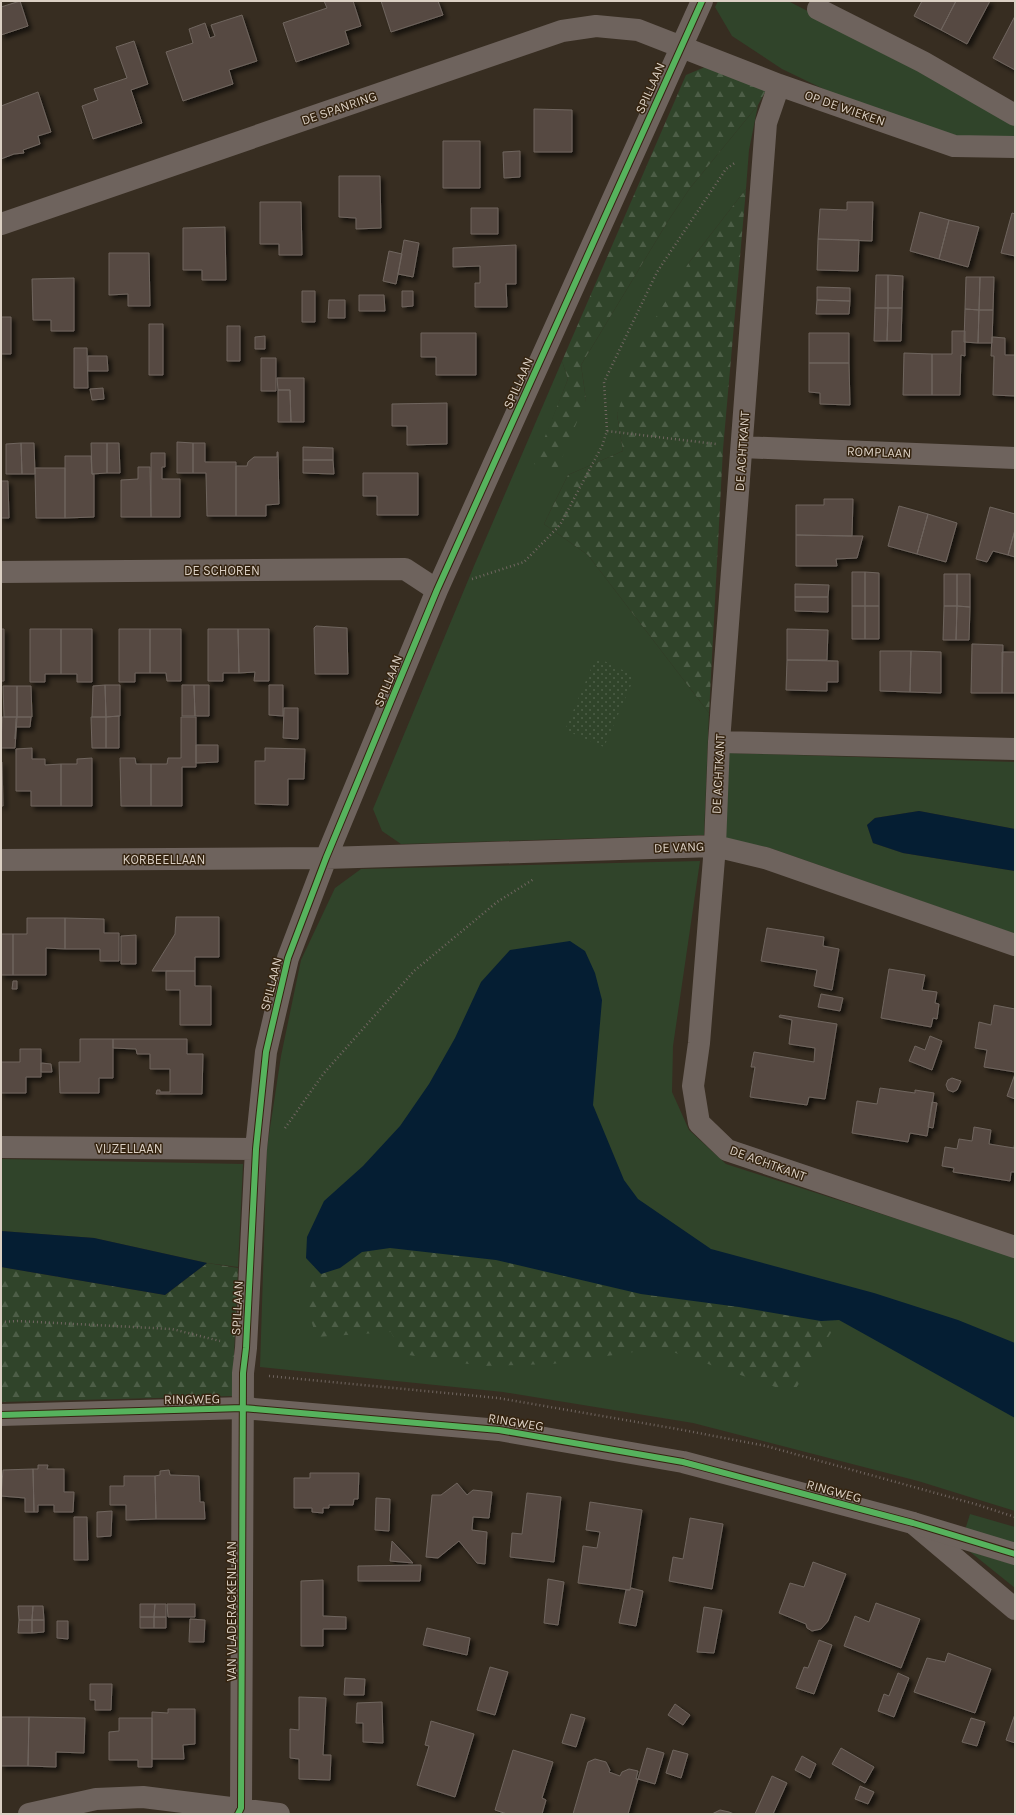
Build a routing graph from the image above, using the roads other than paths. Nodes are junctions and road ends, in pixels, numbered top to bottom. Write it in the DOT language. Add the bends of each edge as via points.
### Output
graph roads {
  1 [pos="702,1"];
  2 [pos="818,10"];
  3 [pos="681,46"];
  4 [pos="779,85"];
  5 [pos="1015,115"];
  6 [pos="1015,147"];
  7 [pos="1,224"];
  8 [pos="742,447"];
  9 [pos="1015,458"];
  10 [pos="1,572"];
  11 [pos="437,590"];
  12 [pos="719,742"];
  13 [pos="1015,749"];
  14 [pos="715,846"];
  15 [pos="326,858"];
  16 [pos="1,860"];
  17 [pos="1015,945"];
  18 [pos="1,1147"];
  19 [pos="256,1148"];
  20 [pos="1015,1247"];
  21 [pos="243,1408"];
  22 [pos="1,1415"];
  23 [pos="913,1523"];
  24 [pos="1015,1554"];
  25 [pos="1015,1609"];
  26 [pos="240,1811"];
  27 [pos="29,1814"];
  28 [pos="279,1814"];
  1 -- 3 [label="street, SPILLAAN"];
  2 -- 5 [label="street" via="923,62"];
  3 -- 4 [label="street, OP DE WIEKEN"];
  3 -- 7 [label="street, DE SPANRING" via="638,30 596,26 562,31"];
  3 -- 11 [label="street, SPILLAAN"];
  4 -- 6 [label="street, OP DE WIEKEN" via="954,146"];
  4 -- 8 [label="street, DE ACHTKANT" via="766,123"];
  8 -- 9 [label="street, ROMPLAAN"];
  8 -- 12 [label="street, DE ACHTKANT"];
  10 -- 11 [label="street, DE SCHOREN" via="405,569"];
  11 -- 15 [label="street, SPILLAAN"];
  12 -- 13 [label="street"];
  12 -- 14 [label="street, DE ACHTKANT"];
  14 -- 15 [label="street, DE VANG"];
  14 -- 17 [label="street, DE VANG" via="765,858"];
  14 -- 20 [label="street, DE ACHTKANT" via="699,1043 693,1086 699,1123 727,1150"];
  15 -- 16 [label="street, KORBEELLAAN"];
  15 -- 19 [label="street, SPILLAAN" via="288,958 266,1052"];
  18 -- 19 [label="street, VIJZELLAAN"];
  19 -- 21 [label="street, SPILLAAN"];
  21 -- 22 [label="street, RINGWEG"];
  21 -- 23 [label="street, RINGWEG" via="507,1431 683,1462"];
  21 -- 26 [label="street, VAN VLADERACKENLAAN"];
  23 -- 24 [label="street, RINGWEG"];
  23 -- 25 [label="street, RINGWEG"];
  26 -- 27 [label="street" via="143,1797 96,1799"];
  26 -- 28 [label="street"];
}
